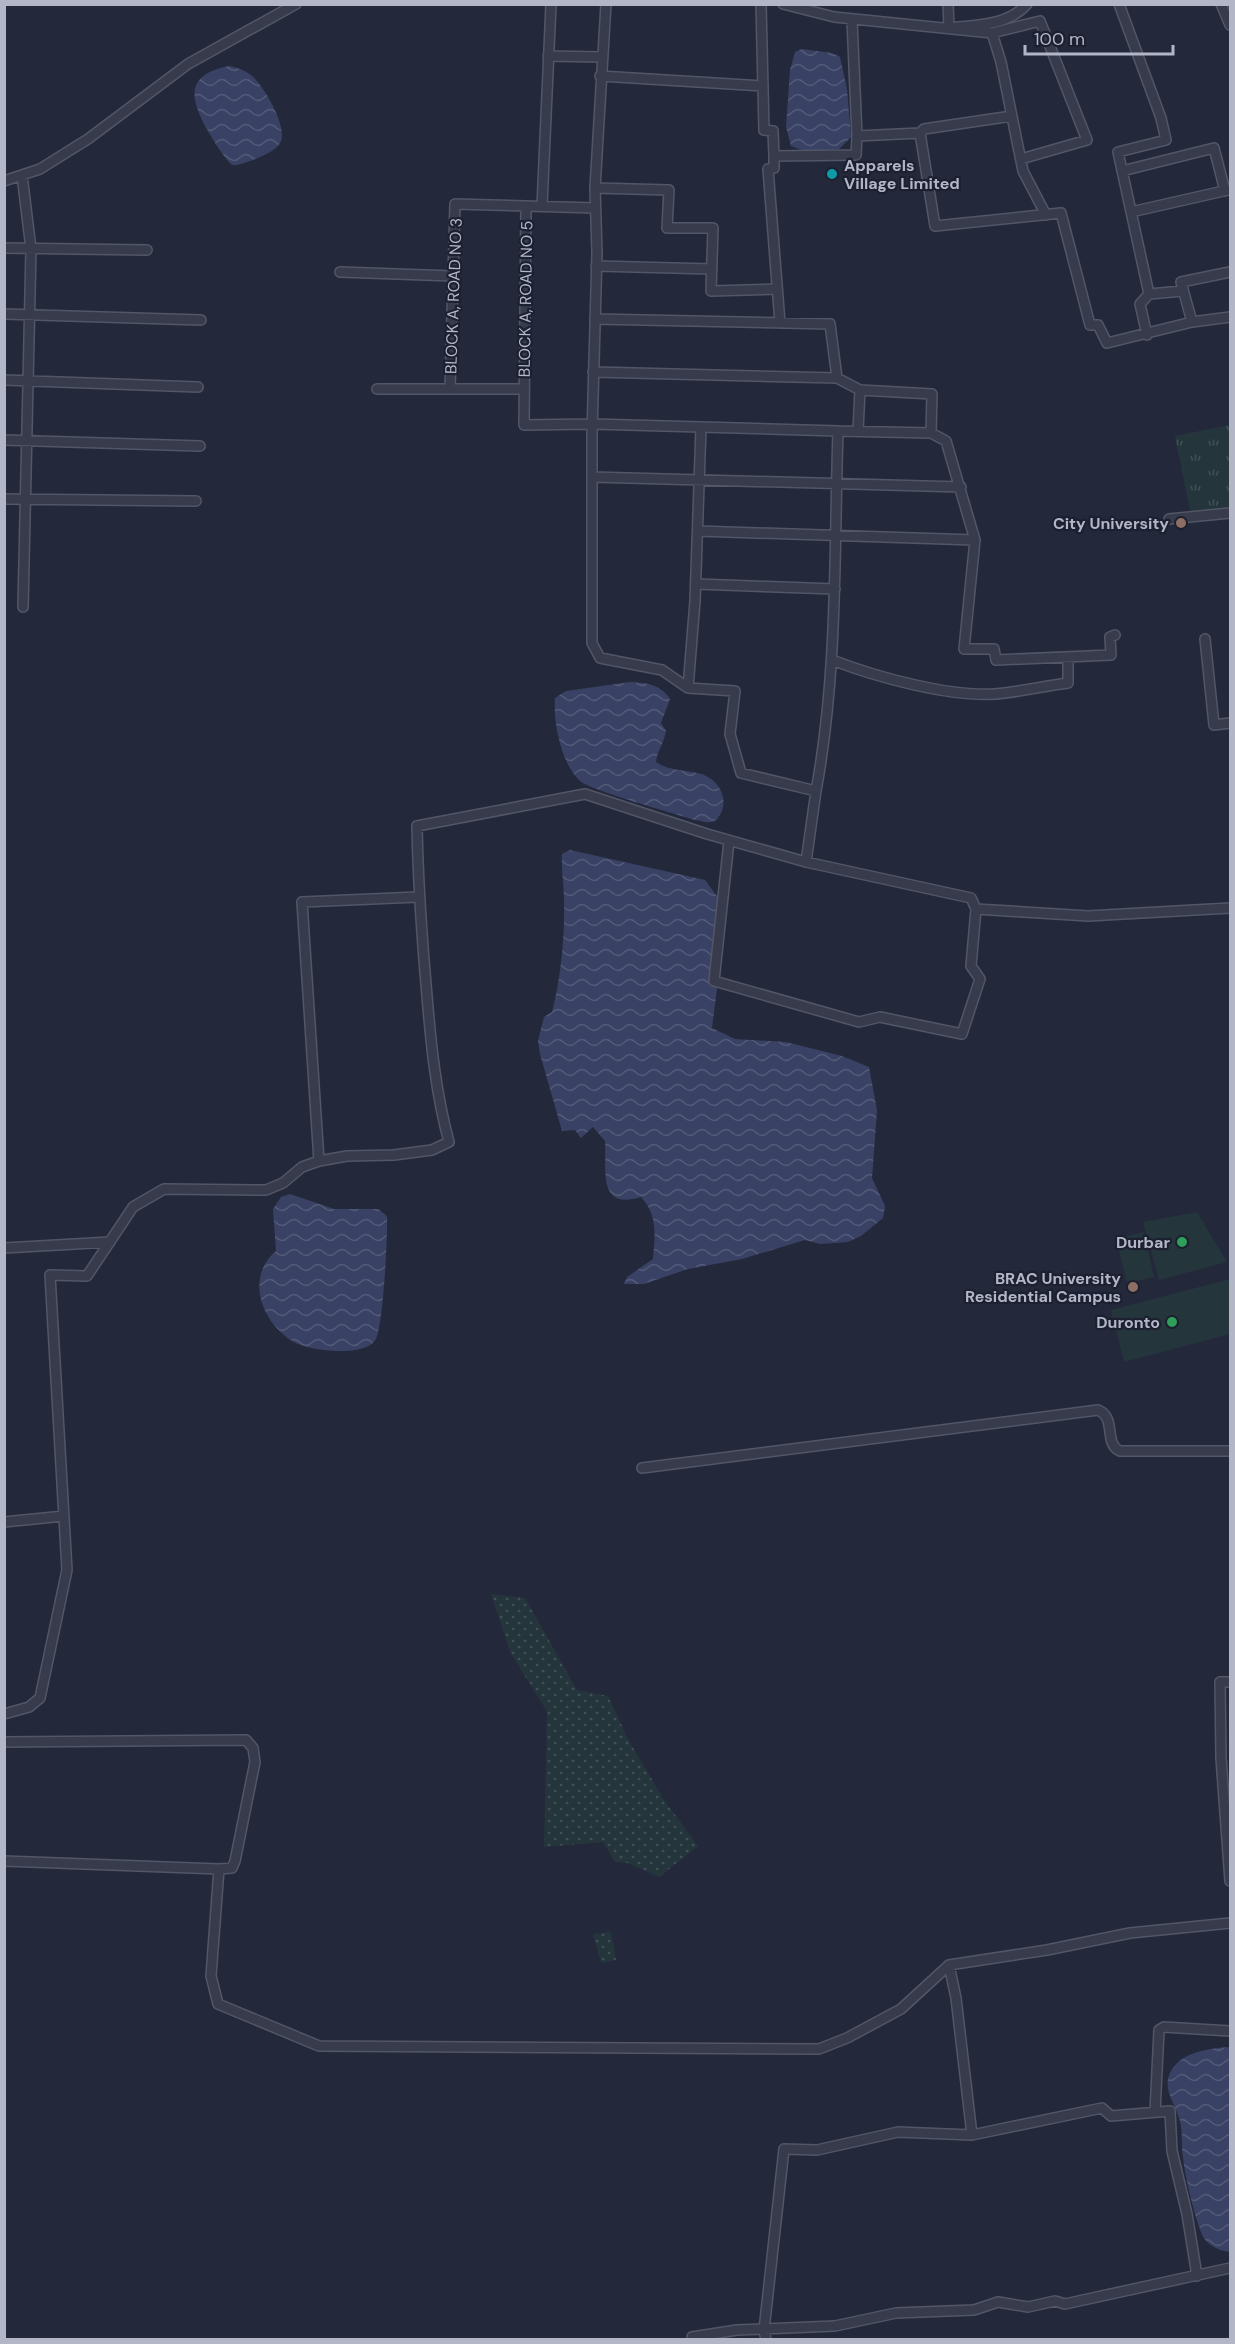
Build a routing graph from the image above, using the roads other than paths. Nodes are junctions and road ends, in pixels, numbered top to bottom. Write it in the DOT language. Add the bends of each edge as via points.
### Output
graph roads {
  1 [pos="297,4"];
  2 [pos="551,4"];
  3 [pos="606,4"];
  4 [pos="761,4"];
  5 [pos="783,4"];
  6 [pos="948,4"];
  7 [pos="1026,4"];
  8 [pos="1119,4"];
  9 [pos="1221,4"];
  10 [pos="852,20"];
  11 [pos="1230,25"];
  12 [pos="949,28"];
  13 [pos="992,33"];
  14 [pos="548,56"];
  15 [pos="601,57"];
  16 [pos="600,76"];
  17 [pos="764,87"];
  18 [pos="1012,116"];
  19 [pos="920,133"];
  20 [pos="857,136"];
  21 [pos="774,156"];
  22 [pos="1021,159"];
  23 [pos="1122,171"];
  24 [pos="22,175"];
  25 [pos="4,181"];
  26 [pos="595,188"];
  27 [pos="1228,190"];
  28 [pos="526,206"];
  29 [pos="542,206"];
  30 [pos="595,208"];
  31 [pos="1131,212"];
  32 [pos="1046,215"];
  33 [pos="4,249"];
  34 [pos="31,249"];
  35 [pos="147,250"];
  36 [pos="596,266"];
  37 [pos="712,269"];
  38 [pos="340,272"];
  39 [pos="1230,273"];
  40 [pos="453,276"];
  41 [pos="777,289"];
  42 [pos="1183,291"];
  43 [pos="1149,294"];
  44 [pos="4,314"];
  45 [pos="30,314"];
  46 [pos="1230,317"];
  47 [pos="201,320"];
  48 [pos="595,320"];
  49 [pos="1192,322"];
  50 [pos="780,323"];
  51 [pos="1148,336"];
  52 [pos="594,372"];
  53 [pos="837,378"];
  54 [pos="4,380"];
  55 [pos="28,381"];
  56 [pos="198,387"];
  57 [pos="377,389"];
  58 [pos="450,389"];
  59 [pos="523,389"];
  60 [pos="860,390"];
  61 [pos="592,424"];
  62 [pos="701,427"];
  63 [pos="838,431"];
  64 [pos="858,431"];
  65 [pos="931,434"];
  66 [pos="4,440"];
  67 [pos="27,441"];
  68 [pos="200,446"];
  69 [pos="592,477"];
  70 [pos="700,482"];
  71 [pos="836,484"];
  72 [pos="961,487"];
  73 [pos="4,499"];
  74 [pos="26,500"];
  75 [pos="196,501"];
  76 [pos="1230,513"];
  77 [pos="1169,519"];
  78 [pos="698,531"];
  79 [pos="837,535"];
  80 [pos="975,540"];
  81 [pos="696,584"];
  82 [pos="835,589"];
  83 [pos="23,607"];
  84 [pos="1115,635"];
  85 [pos="1205,639"];
  86 [pos="1068,658"];
  87 [pos="832,660"];
  88 [pos="688,688"];
  89 [pos="1230,723"];
  90 [pos="816,791"];
  91 [pos="729,841"];
  92 [pos="806,862"];
  93 [pos="418,897"];
  94 [pos="1230,908"];
  95 [pos="975,909"];
  96 [pos="319,1161"];
  97 [pos="110,1242"];
  98 [pos="4,1248"];
  99 [pos="1230,1451"];
  100 [pos="642,1468"];
  101 [pos="64,1516"];
  102 [pos="4,1522"];
  103 [pos="1230,1682"];
  104 [pos="4,1714"];
  105 [pos="4,1742"];
  106 [pos="4,1862"];
  107 [pos="219,1869"];
  108 [pos="1230,1881"];
  109 [pos="1230,1923"];
  110 [pos="949,1965"];
  111 [pos="1230,2031"];
  112 [pos="1155,2112"];
  113 [pos="972,2135"];
  114 [pos="1230,2268"];
  115 [pos="1197,2276"];
  116 [pos="765,2335"];
  117 [pos="692,2337"];
  1 -- 24 [label="street" via="188,64 88,139 40,169"];
  2 -- 14 [label="street"];
  3 -- 15 [label="street"];
  4 -- 17 [label="street"];
  5 -- 10 [label="street"];
  6 -- 12 [label="street"];
  7 -- 12 [label="street" via="1002,21"];
  8 -- 23 [label="street" via="1166,140 1118,152"];
  9 -- 11 [label="street"];
  10 -- 12 [label="street"];
  10 -- 20 [label="street"];
  12 -- 13 [label="street"];
  13 -- 18 [label="street"];
  13 -- 22 [label="street" via="1040,21 1087,140"];
  14 -- 15 [label="street"];
  14 -- 29 [label="street"];
  15 -- 16 [label="street"];
  16 -- 17 [label="street"];
  16 -- 26 [label="street"];
  17 -- 21 [label="street" via="764,130 773,130"];
  18 -- 19 [label="street" via="924,129"];
  18 -- 22 [label="street"];
  19 -- 20 [label="street"];
  19 -- 32 [label="street" via="935,226"];
  20 -- 21 [label="street" via="856,155"];
  21 -- 41 [label="street" via="774,168 768,169"];
  22 -- 32 [label="street" via="1023,171"];
  23 -- 27 [label="street" via="1214,148"];
  23 -- 31 [label="street"];
  24 -- 25 [label="street"];
  24 -- 34 [label="street"];
  26 -- 30 [label="street"];
  26 -- 37 [label="street" via="669,190 667,228 713,228"];
  27 -- 31 [label="street"];
  28 -- 29 [label="street, BLOCK A, ROAD NO 5"];
  28 -- 40 [label="street, BLOCK A, ROAD NO 3" via="455,204"];
  28 -- 59 [label="street, BLOCK A, ROAD NO 5"];
  29 -- 30 [label="street, BLOCK A, ROAD NO 5"];
  30 -- 36 [label="street"];
  31 -- 43 [label="street"];
  32 -- 51 [label="street" via="1061,213 1090,325 1098,325 1107,343"];
  33 -- 34 [label="street"];
  34 -- 35 [label="street"];
  34 -- 45 [label="street"];
  36 -- 37 [label="street"];
  36 -- 48 [label="street"];
  37 -- 41 [label="street" via="711,291"];
  38 -- 40 [label="street"];
  39 -- 42 [label="street" via="1181,282"];
  40 -- 58 [label="street, BLOCK A, ROAD NO 3"];
  41 -- 50 [label="street"];
  42 -- 43 [label="street"];
  42 -- 49 [label="street"];
  43 -- 51 [label="street" via="1140,304"];
  44 -- 45 [label="street"];
  45 -- 47 [label="street"];
  45 -- 55 [label="street"];
  46 -- 49 [label="street"];
  48 -- 50 [label="street"];
  48 -- 52 [label="street"];
  49 -- 51 [label="street"];
  50 -- 53 [label="street" via="830,324"];
  52 -- 53 [label="street"];
  52 -- 61 [label="street"];
  53 -- 60 [label="street"];
  54 -- 55 [label="street"];
  55 -- 56 [label="street"];
  55 -- 67 [label="street"];
  57 -- 58 [label="street"];
  58 -- 59 [label="street"];
  59 -- 61 [label="street, BLOCK A, ROAD NO 5" via="524,425"];
  60 -- 64 [label="street"];
  60 -- 65 [label="street" via="932,394"];
  61 -- 62 [label="street"];
  61 -- 69 [label="street"];
  62 -- 63 [label="street"];
  62 -- 70 [label="street"];
  63 -- 64 [label="street"];
  63 -- 71 [label="street"];
  64 -- 65 [label="street"];
  65 -- 72 [label="street" via="946,441"];
  66 -- 67 [label="street"];
  67 -- 68 [label="street"];
  67 -- 74 [label="street"];
  69 -- 70 [label="street"];
  69 -- 88 [label="street" via="592,643 600,658 662,670"];
  70 -- 71 [label="street"];
  70 -- 78 [label="street"];
  71 -- 72 [label="street"];
  71 -- 79 [label="street"];
  72 -- 80 [label="street"];
  73 -- 74 [label="street"];
  74 -- 75 [label="street"];
  74 -- 83 [label="street"];
  76 -- 77 [label="street"];
  78 -- 79 [label="street"];
  78 -- 81 [label="street"];
  79 -- 80 [label="street"];
  79 -- 82 [label="street"];
  80 -- 86 [label="street" via="964,649 994,649 996,660"];
  81 -- 82 [label="street"];
  81 -- 88 [label="street"];
  82 -- 87 [label="street"];
  84 -- 86 [label="street" via="1110,637 1111,655"];
  85 -- 89 [label="street" via="1214,725"];
  86 -- 87 [label="street" via="1068,683 987,694 937,688"];
  87 -- 90 [label="street" via="825,744"];
  88 -- 90 [label="street" via="735,691 730,734 741,773"];
  90 -- 92 [label="street"];
  91 -- 92 [label="street"];
  91 -- 93 [label="street" via="585,794 417,826"];
  91 -- 95 [label="street" via="714,981 836,1016 859,1022 880,1017 962,1034 980,979 971,966"];
  92 -- 95 [label="street" via="971,898"];
  93 -- 96 [label="street" via="302,902"];
  93 -- 96 [label="street" via="431,1042 449,1142 432,1150"];
  94 -- 95 [label="street" via="1088,916"];
  96 -- 97 [label="street" via="266,1190 165,1189 133,1208"];
  97 -- 98 [label="street"];
  97 -- 101 [label="street" via="87,1276 50,1275"];
  99 -- 100 [label="street" via="1120,1451 1112,1443 1110,1420 1098,1410"];
  101 -- 102 [label="street"];
  101 -- 104 [label="street" via="67,1570 39,1698 29,1707"];
  103 -- 108 [label="street" via="1220,1682"];
  105 -- 107 [label="street" via="246,1740 254,1748 255,1762 235,1861 231,1868"];
  106 -- 107 [label="street"];
  107 -- 110 [label="street" via="211,1976 218,2004 319,2046 819,2049 901,2009"];
  109 -- 110 [label="street" via="1130,1933"];
  110 -- 113 [label="street"];
  111 -- 112 [label="street" via="1164,2027 1159,2030"];
  112 -- 113 [label="street" via="1111,2116 1102,2108"];
  112 -- 115 [label="street" via="1171,2114 1172,2151"];
  113 -- 116 [label="street" via="898,2132 817,2150 784,2149"];
  114 -- 115 [label="street"];
  115 -- 116 [label="street" via="1065,2304 1055,2301 1028,2307 998,2302 974,2310 896,2313"];
  116 -- 117 [label="street" via="737,2330"];
}
